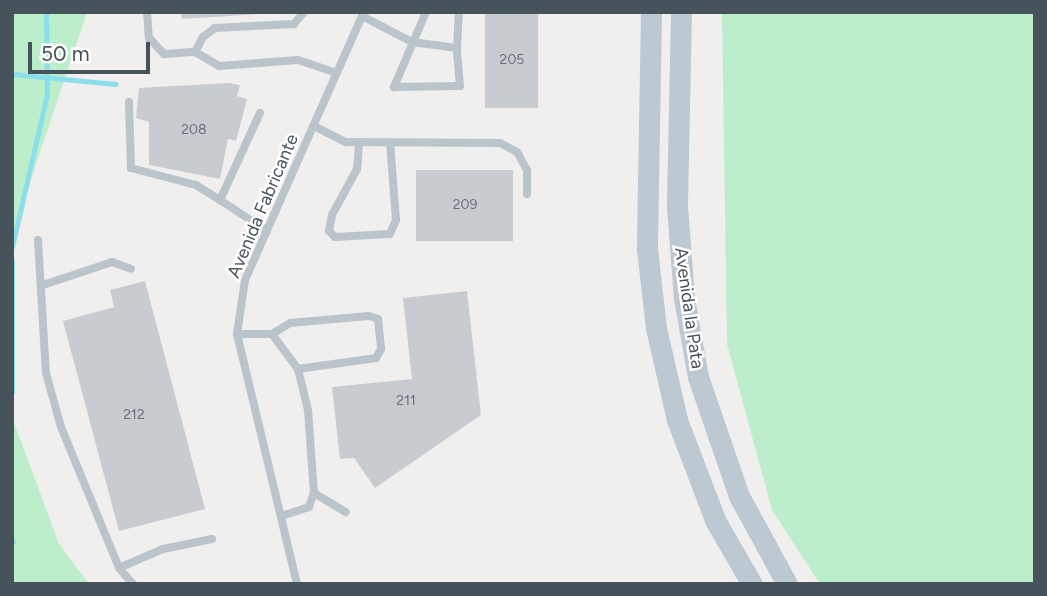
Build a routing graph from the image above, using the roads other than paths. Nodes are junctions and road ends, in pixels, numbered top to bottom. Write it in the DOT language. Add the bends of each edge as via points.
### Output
graph roads {
  1 [pos="147,12"];
  2 [pos="304,12"];
  3 [pos="426,12"];
  4 [pos="459,12"];
  5 [pos="651,12"];
  6 [pos="681,12"];
  7 [pos="363,14"];
  8 [pos="412,42"];
  9 [pos="457,48"];
  10 [pos="195,52"];
  11 [pos="337,73"];
  12 [pos="129,102"];
  13 [pos="260,113"];
  14 [pos="314,125"];
  15 [pos="390,142"];
  16 [pos="359,143"];
  17 [pos="527,194"];
  18 [pos="220,200"];
  19 [pos="267,231"];
  20 [pos="38,240"];
  21 [pos="131,269"];
  22 [pos="43,285"];
  23 [pos="237,334"];
  24 [pos="272,334"];
  25 [pos="298,369"];
  26 [pos="314,493"];
  27 [pos="346,512"];
  28 [pos="281,516"];
  29 [pos="212,539"];
  30 [pos="119,568"];
  31 [pos="133,584"];
  32 [pos="297,584"];
  33 [pos="751,584"];
  34 [pos="787,584"];
  1 -- 10 [label="lane" via="149,38 164,54"];
  2 -- 10 [label="lane" via="294,24 215,28"];
  3 -- 8 [label="lane"];
  4 -- 9 [label="lane"];
  5 -- 33 [label="main road, Avenida la Pata" via="647,248 656,328 677,420 716,522"];
  6 -- 34 [label="main road, Avenida la Pata" via="677,207 684,298 698,377 739,496"];
  7 -- 8 [label="lane"];
  7 -- 11 [label="lane, Avenida Fabricante"];
  8 -- 9 [label="lane"];
  8 -- 9 [label="lane" via="394,87 460,86"];
  10 -- 11 [label="lane" via="219,66 298,61"];
  11 -- 14 [label="lane, Avenida Fabricante"];
  12 -- 18 [label="lane" via="131,168 196,185"];
  13 -- 18 [label="lane"];
  14 -- 16 [label="lane" via="346,142"];
  14 -- 19 [label="lane, Avenida Fabricante"];
  15 -- 16 [label="lane"];
  15 -- 16 [label="lane" via="396,220 390,233 335,237 328,231 330,223 357,169"];
  15 -- 17 [label="lane" via="500,143 517,152 527,170"];
  18 -- 19 [label="lane"];
  19 -- 23 [label="lane, Avenida Fabricante" via="245,281"];
  20 -- 22 [label="lane"];
  21 -- 22 [label="lane" via="112,262"];
  22 -- 30 [label="lane" via="46,373 61,427"];
  23 -- 24 [label="lane"];
  23 -- 28 [label="lane, Avenida Fabricante"];
  24 -- 25 [label="lane"];
  24 -- 25 [label="lane" via="290,323 378,319 381,349 376,358"];
  25 -- 26 [label="lane" via="309,411"];
  26 -- 27 [label="lane"];
  26 -- 28 [label="lane" via="309,507"];
  28 -- 32 [label="lane, Avenida Fabricante"];
  29 -- 30 [label="lane" via="163,549"];
  30 -- 31 [label="lane"];
}
